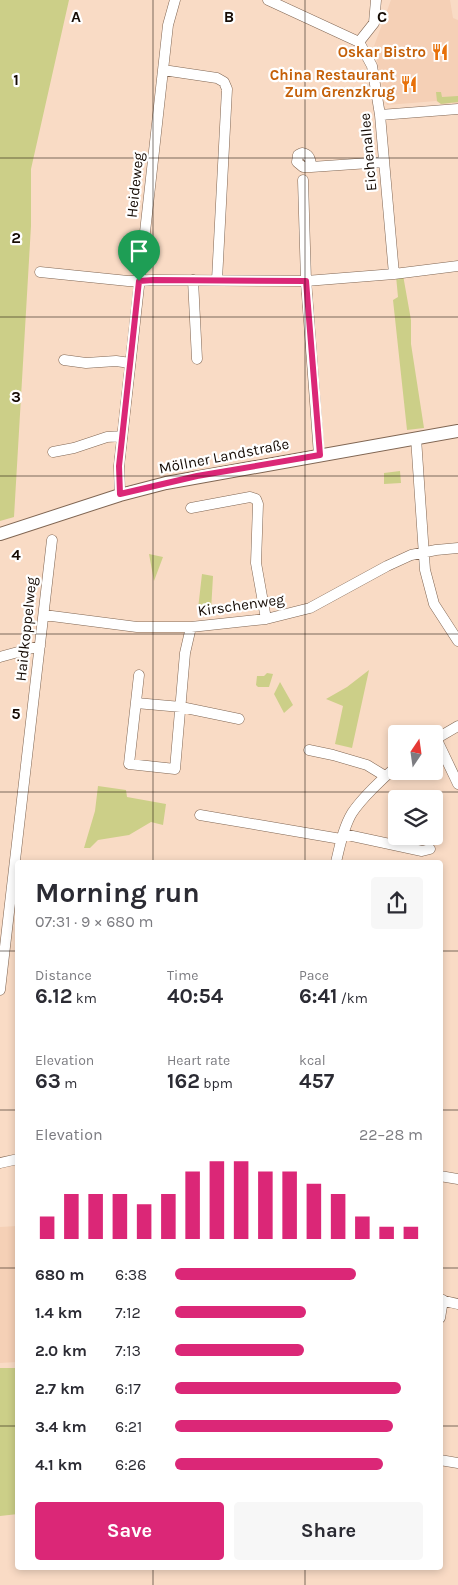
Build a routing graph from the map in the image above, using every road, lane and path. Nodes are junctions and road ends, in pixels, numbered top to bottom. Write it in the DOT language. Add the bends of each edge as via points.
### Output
graph roads {
  1 [pos="175,0"];
  2 [pos="268,0"];
  3 [pos="376,0"];
  4 [pos="359,42"];
  5 [pos="163,70"];
  6 [pos="458,108"];
  7 [pos="380,115"];
  8 [pos="384,162"];
  9 [pos="311,167"];
  10 [pos="304,180"];
  11 [pos="458,266"];
  12 [pos="40,272"];
  13 [pos="394,274"];
  14 [pos="193,280"];
  15 [pos="217,280"];
  16 [pos="139,281"];
  17 [pos="306,281"];
  18 [pos="197,359"];
  19 [pos="64,360"];
  20 [pos="130,363"];
  21 [pos="458,431"];
  22 [pos="122,436"];
  23 [pos="416,438"];
  24 [pos="53,452"];
  25 [pos="320,455"];
  26 [pos="120,494"];
  27 [pos="191,508"];
  28 [pos="0,534"];
  29 [pos="52,540"];
  30 [pos="458,548"];
  31 [pos="424,552"];
  32 [pos="44,615"];
  33 [pos="266,619"];
  34 [pos="191,627"];
  35 [pos="458,641"];
  36 [pos="40,646"];
  37 [pos="0,657"];
  38 [pos="139,675"];
  39 [pos="136,703"];
  40 [pos="181,707"];
  41 [pos="239,719"];
  42 [pos="458,726"];
  43 [pos="443,734"];
  44 [pos="309,750"];
  45 [pos="443,755"];
  46 [pos="388,774"];
  47 [pos="385,776"];
  48 [pos="458,784"];
  49 [pos="200,815"];
  50 [pos="342,836"];
  51 [pos="430,849"];
  52 [pos="15,860"];
  53 [pos="336,860"];
  54 [pos="15,861"];
  55 [pos="0,990"];
  56 [pos="15,1160"];
  57 [pos="0,1163"];
  58 [pos="443,1176"];
  59 [pos="458,1179"];
  60 [pos="443,1300"];
  61 [pos="458,1304"];
  62 [pos="443,1460"];
  63 [pos="458,1463"];
  1 -- 5 [label="street, Heideweg" via="168,25"];
  2 -- 4 [label="street"];
  3 -- 4 [label="street" via="374,23"];
  4 -- 7 [label="street, Eichenallee" via="372,66"];
  5 -- 15 [label="street" via="217,78 227,89"];
  5 -- 16 [label="street, Heideweg"];
  6 -- 7 [label="street"];
  7 -- 8 [label="street, Eichenallee"];
  8 -- 9 [label="street"];
  8 -- 13 [label="street, Eichenallee"];
  10 -- 17 [label="street"];
  11 -- 13 [label="street"];
  12 -- 16 [label="street"];
  13 -- 17 [label="street"];
  14 -- 15 [label="street"];
  14 -- 16 [label="street"];
  14 -- 18 [label="street"];
  15 -- 17 [label="street"];
  16 -- 20 [label="street, Heideweg"];
  17 -- 25 [label="street"];
  19 -- 20 [label="street"];
  20 -- 22 [label="street, Heideweg"];
  21 -- 23 [label="main road, Möllner Landstraße"];
  22 -- 24 [label="street"];
  22 -- 26 [label="street, Heideweg"];
  23 -- 25 [label="main road, Möllner Landstraße"];
  23 -- 31 [label="street"];
  25 -- 26 [label="main road, Möllner Landstraße" via="197,476"];
  26 -- 28 [label="main road, Möllner Landstraße"];
  27 -- 33 [label="street" via="250,497 256,499 256,563"];
  29 -- 32 [label="street, Haidkoppelweg"];
  30 -- 31 [label="street, Kirschenweg"];
  31 -- 33 [label="street, Kirschenweg" via="387,566 310,608"];
  31 -- 35 [label="street" via="434,604"];
  32 -- 34 [label="street, Kirschenweg" via="138,627"];
  32 -- 36 [label="street, Haidkoppelweg"];
  33 -- 34 [label="street, Kirschenweg"];
  34 -- 40 [label="street" via="185,653"];
  36 -- 37 [label="street"];
  36 -- 52 [label="street, Haidkoppelweg"];
  38 -- 39 [label="street"];
  39 -- 40 [label="street"];
  39 -- 40 [label="street" via="130,764 175,769"];
  40 -- 41 [label="street"];
  42 -- 43 [label="street"];
  44 -- 47 [label="street" via="367,765"];
  45 -- 48 [label="street"];
  46 -- 47 [label="street"];
  47 -- 50 [label="street" via="352,813"];
  49 -- 50 [label="street"];
  50 -- 51 [label="street" via="422,851"];
  50 -- 53 [label="street"];
  54 -- 55 [label="street, Haidkoppelweg"];
  56 -- 57 [label="street"];
  58 -- 59 [label="street"];
  60 -- 61 [label="street"];
  62 -- 63 [label="street"];
}
